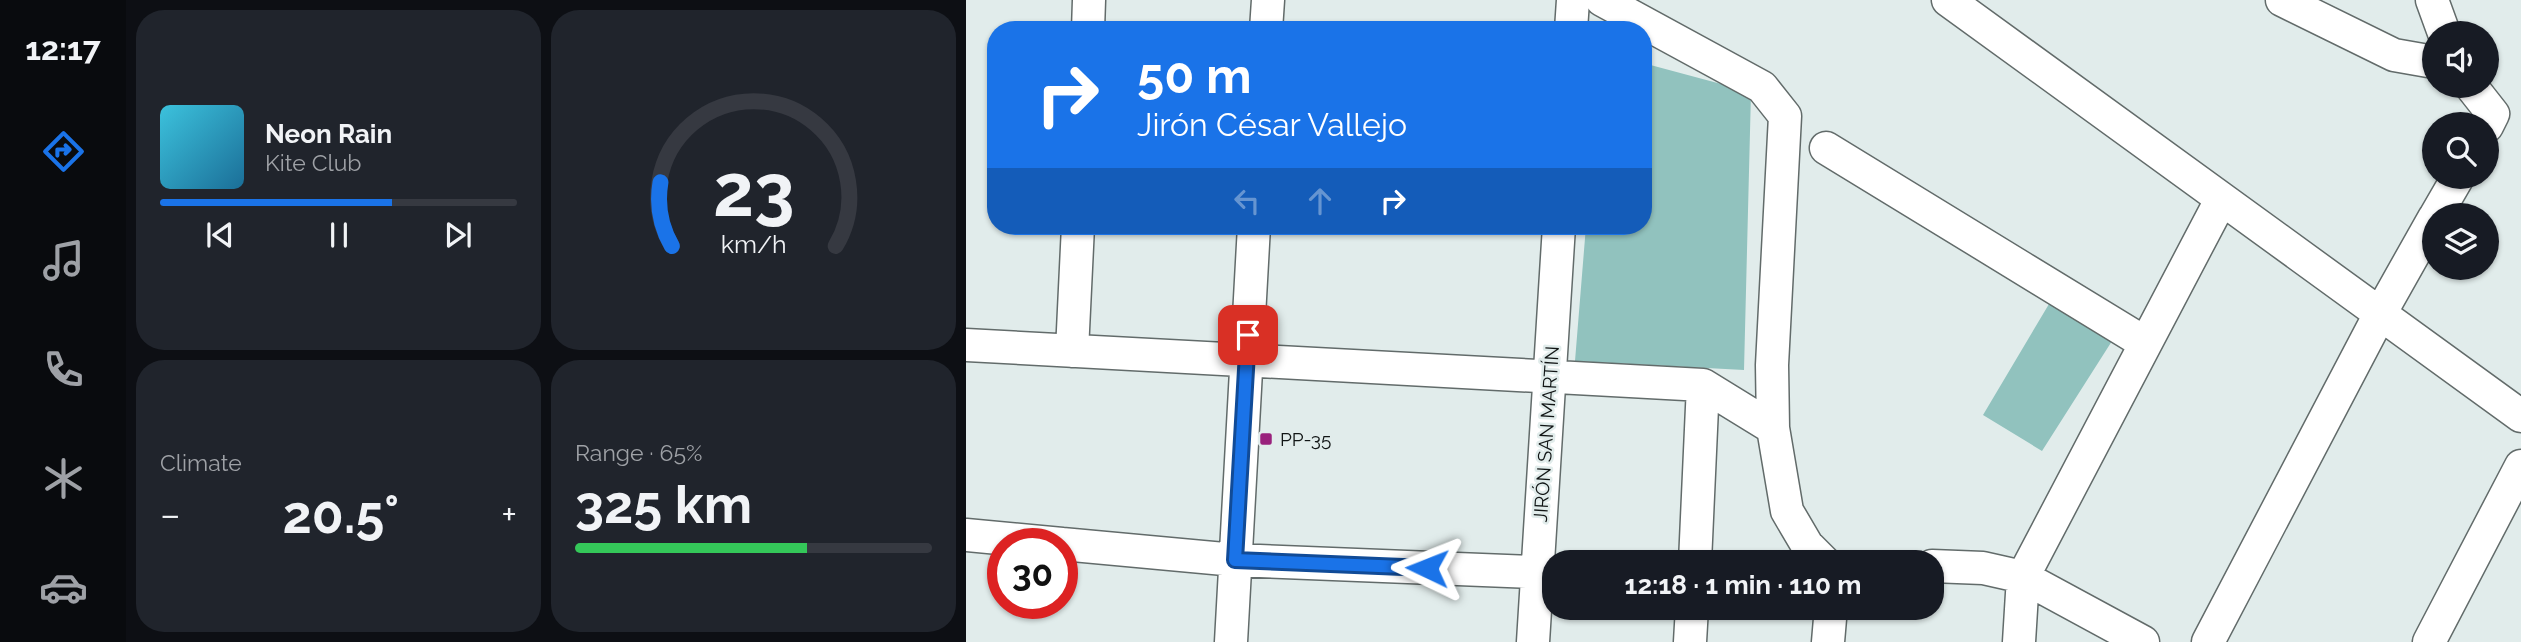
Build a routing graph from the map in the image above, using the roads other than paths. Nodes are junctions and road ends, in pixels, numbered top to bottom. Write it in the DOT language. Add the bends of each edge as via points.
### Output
graph roads {
  1 [pos="1089,0"];
  2 [pos="1268,0"];
  3 [pos="1573,0"];
  4 [pos="1601,0"];
  5 [pos="1948,0"];
  6 [pos="2282,0"];
  7 [pos="2432,0"];
  8 [pos="1088,21"];
  9 [pos="1267,21"];
  10 [pos="1572,21"];
  11 [pos="1640,21"];
  12 [pos="2440,21"];
  13 [pos="1652,28"];
  14 [pos="2422,60"];
  15 [pos="2480,98"];
  16 [pos="2491,112"];
  17 [pos="1826,148"];
  18 [pos="2221,200"];
  19 [pos="1078,235"];
  20 [pos="1254,235"];
  21 [pos="1558,235"];
  22 [pos="2422,240"];
  23 [pos="2380,314"];
  24 [pos="2145,343"];
  25 [pos="966,345"];
  26 [pos="1072,351"];
  27 [pos="1246,362"];
  28 [pos="1550,376"];
  29 [pos="1703,385"];
  30 [pos="2521,416"];
  31 [pos="1773,428"];
  32 [pos="2521,466"];
  33 [pos="966,535"];
  34 [pos="987,537"];
  35 [pos="1078,545"];
  36 [pos="1546,550"];
  37 [pos="1696,550"];
  38 [pos="1812,550"];
  39 [pos="1235,560"];
  40 [pos="1944,566"];
  41 [pos="1542,573"];
  42 [pos="2023,577"];
  43 [pos="1542,594"];
  44 [pos="1691,620"];
  45 [pos="1830,620"];
  46 [pos="1231,642"];
  47 [pos="1533,642"];
  48 [pos="1690,642"];
  49 [pos="1828,642"];
  50 [pos="2019,642"];
  51 [pos="2143,642"];
  52 [pos="2208,642"];
  53 [pos="2429,642"];
  1 -- 8 [label="street"];
  2 -- 9 [label="street"];
  3 -- 10 [label="street"];
  4 -- 11 [label="street"];
  5 -- 18 [label="street"];
  6 -- 14 [label="street" via="2394,55"];
  7 -- 12 [label="street"];
  13 -- 31 [label="street" via="1762,87 1785,116"];
  15 -- 16 [label="street"];
  17 -- 24 [label="street"];
  18 -- 23 [label="street"];
  18 -- 24 [label="street"];
  19 -- 26 [label="street"];
  20 -- 27 [label="street"];
  21 -- 28 [label="street, JIRÓN SAN MARTÍN"];
  22 -- 23 [label="street"];
  23 -- 30 [label="street"];
  23 -- 52 [label="street"];
  24 -- 42 [label="street"];
  25 -- 26 [label="street"];
  26 -- 27 [label="street"];
  27 -- 28 [label="street"];
  27 -- 39 [label="street"];
  28 -- 29 [label="street"];
  28 -- 36 [label="street, JIRÓN SAN MARTÍN"];
  29 -- 31 [label="street"];
  29 -- 37 [label="street"];
  31 -- 38 [label="street" via="1787,511"];
  32 -- 53 [label="street"];
  33 -- 34 [label="street"];
  35 -- 39 [label="street"];
  39 -- 41 [label="street"];
  39 -- 46 [label="street"];
  40 -- 42 [label="street" via="1983,568"];
  42 -- 50 [label="street"];
  42 -- 51 [label="street"];
  43 -- 47 [label="street, JIRÓN SAN MARTÍN"];
  44 -- 48 [label="street"];
  45 -- 49 [label="street"];
}
